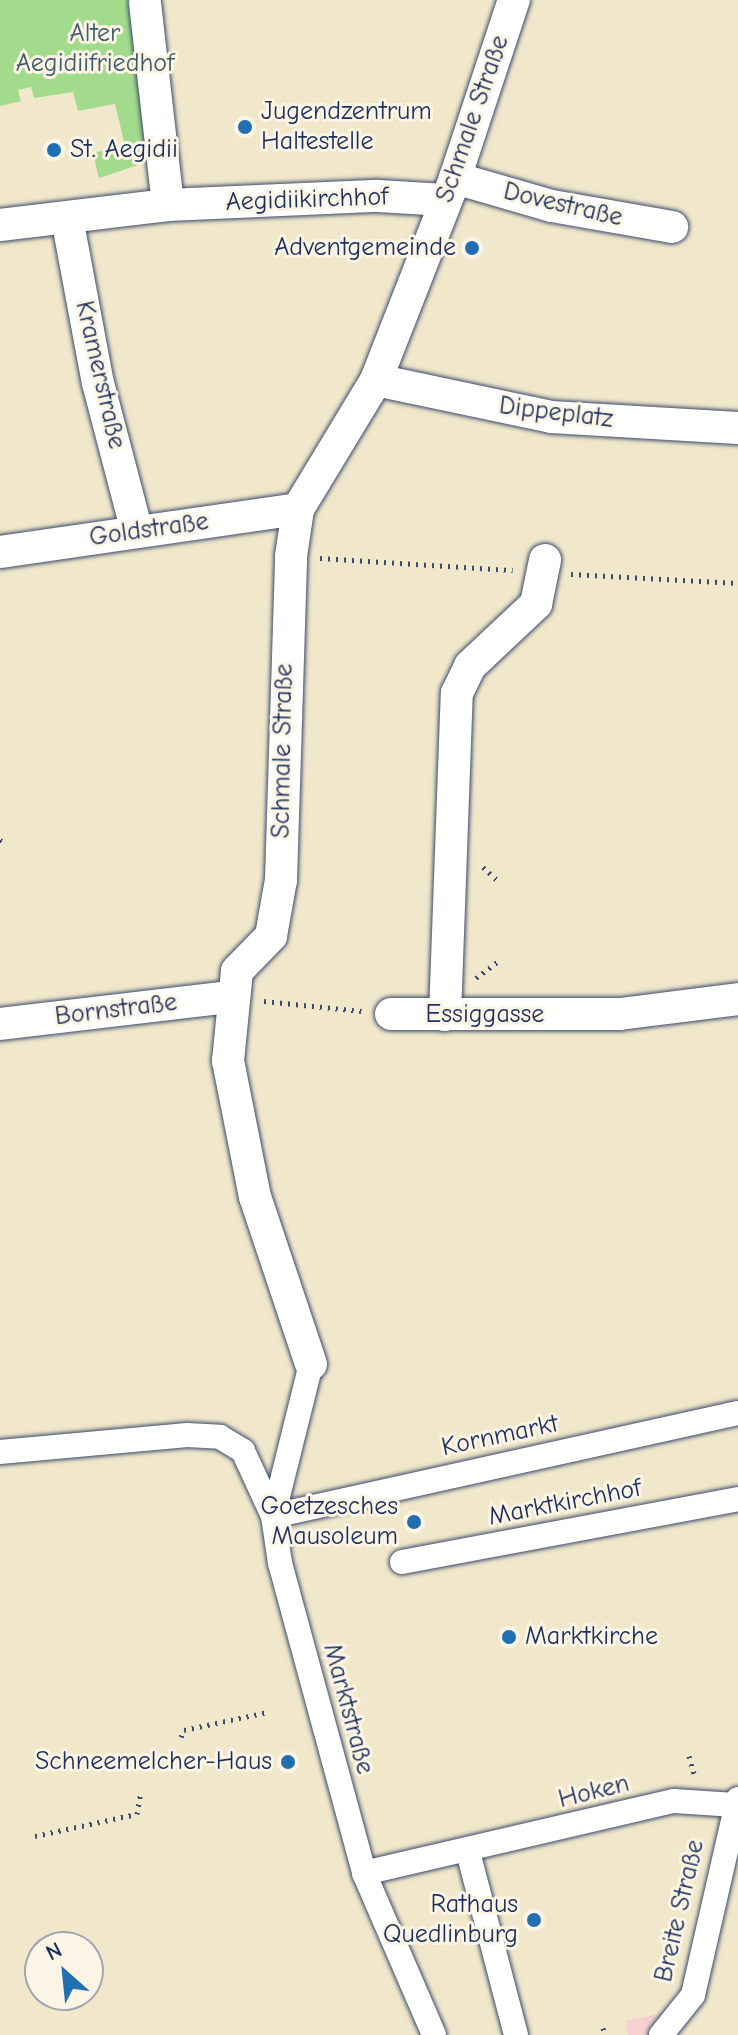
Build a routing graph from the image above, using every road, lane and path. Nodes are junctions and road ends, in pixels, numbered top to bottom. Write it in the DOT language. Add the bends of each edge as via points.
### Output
graph roads {
  1 [pos="514,0"];
  2 [pos="145,3"];
  3 [pos="450,189"];
  4 [pos="168,205"];
  5 [pos="67,218"];
  6 [pos="0,225"];
  7 [pos="672,227"];
  8 [pos="376,380"];
  9 [pos="738,428"];
  10 [pos="298,509"];
  11 [pos="137,532"];
  12 [pos="0,552"];
  13 [pos="545,560"];
  14 [pos="231,997"];
  15 [pos="738,999"];
  16 [pos="391,1014"];
  17 [pos="445,1015"];
  18 [pos="0,1024"];
  19 [pos="311,1364"];
  20 [pos="738,1413"];
  21 [pos="0,1452"];
  22 [pos="738,1499"];
  23 [pos="273,1516"];
  24 [pos="402,1562"];
  25 [pos="268,1712"];
  26 [pos="181,1737"];
  27 [pos="689,1756"];
  28 [pos="693,1769"];
  29 [pos="141,1791"];
  30 [pos="735,1815"];
  31 [pos="35,1836"];
  32 [pos="468,1852"];
  33 [pos="364,1873"];
  34 [pos="603,2028"];
  35 [pos="664,2032"];
  36 [pos="434,2035"];
  37 [pos="516,2035"];
  38 [pos="605,2035"];
  1 -- 3 [label="street, Schmale Straße"];
  2 -- 4 [label="street"];
  3 -- 4 [label="street, Aegidiikirchhof"];
  3 -- 7 [label="street, Dovestraße"];
  3 -- 8 [label="street, Schmale Straße"];
  4 -- 5 [label="street, Aegidiikirchhof"];
  5 -- 6 [label="street, Aegidiikirchhof"];
  5 -- 11 [label="street, Kramerstraße" via="98,383"];
  8 -- 9 [label="street, Dippeplatz" via="551,417"];
  8 -- 10 [label="street, Schmale Straße"];
  10 -- 11 [label="street, Goldstraße"];
  10 -- 14 [label="street, Schmale Straße" via="287,609 281,880 271,936 237,971"];
  11 -- 12 [label="street, Goldstraße"];
  13 -- 17 [label="street" via="536,604 470,666 457,693"];
  14 -- 16 [label="path, Essiggasse"];
  14 -- 18 [label="street, Bornstraße"];
  14 -- 19 [label="street, Schmale Straße" via="228,1061 243,1150"];
  15 -- 17 [label="street, Essiggasse" via="620,1014"];
  16 -- 17 [label="street, Essiggasse"];
  19 -- 23 [label="street, Schmale Straße"];
  20 -- 23 [label="street, Kornmarkt"];
  21 -- 23 [label="street, Marktstraße" via="187,1435 220,1437 243,1451"];
  22 -- 24 [label="street, Marktkirchhof"];
  23 -- 33 [label="street, Marktstraße" via="280,1563"];
  25 -- 26 [label="path" via="184,1730"];
  27 -- 28 [label="path"];
  29 -- 31 [label="path" via="137,1814"];
  30 -- 32 [label="street, Hoken" via="698,1798 674,1801"];
  30 -- 35 [label="street, Breite Straße" via="693,1995"];
  32 -- 33 [label="street, Hoken"];
  32 -- 37 [label="street"];
  33 -- 36 [label="street, Marktstraße"];
  34 -- 38 [label="path"];
}
